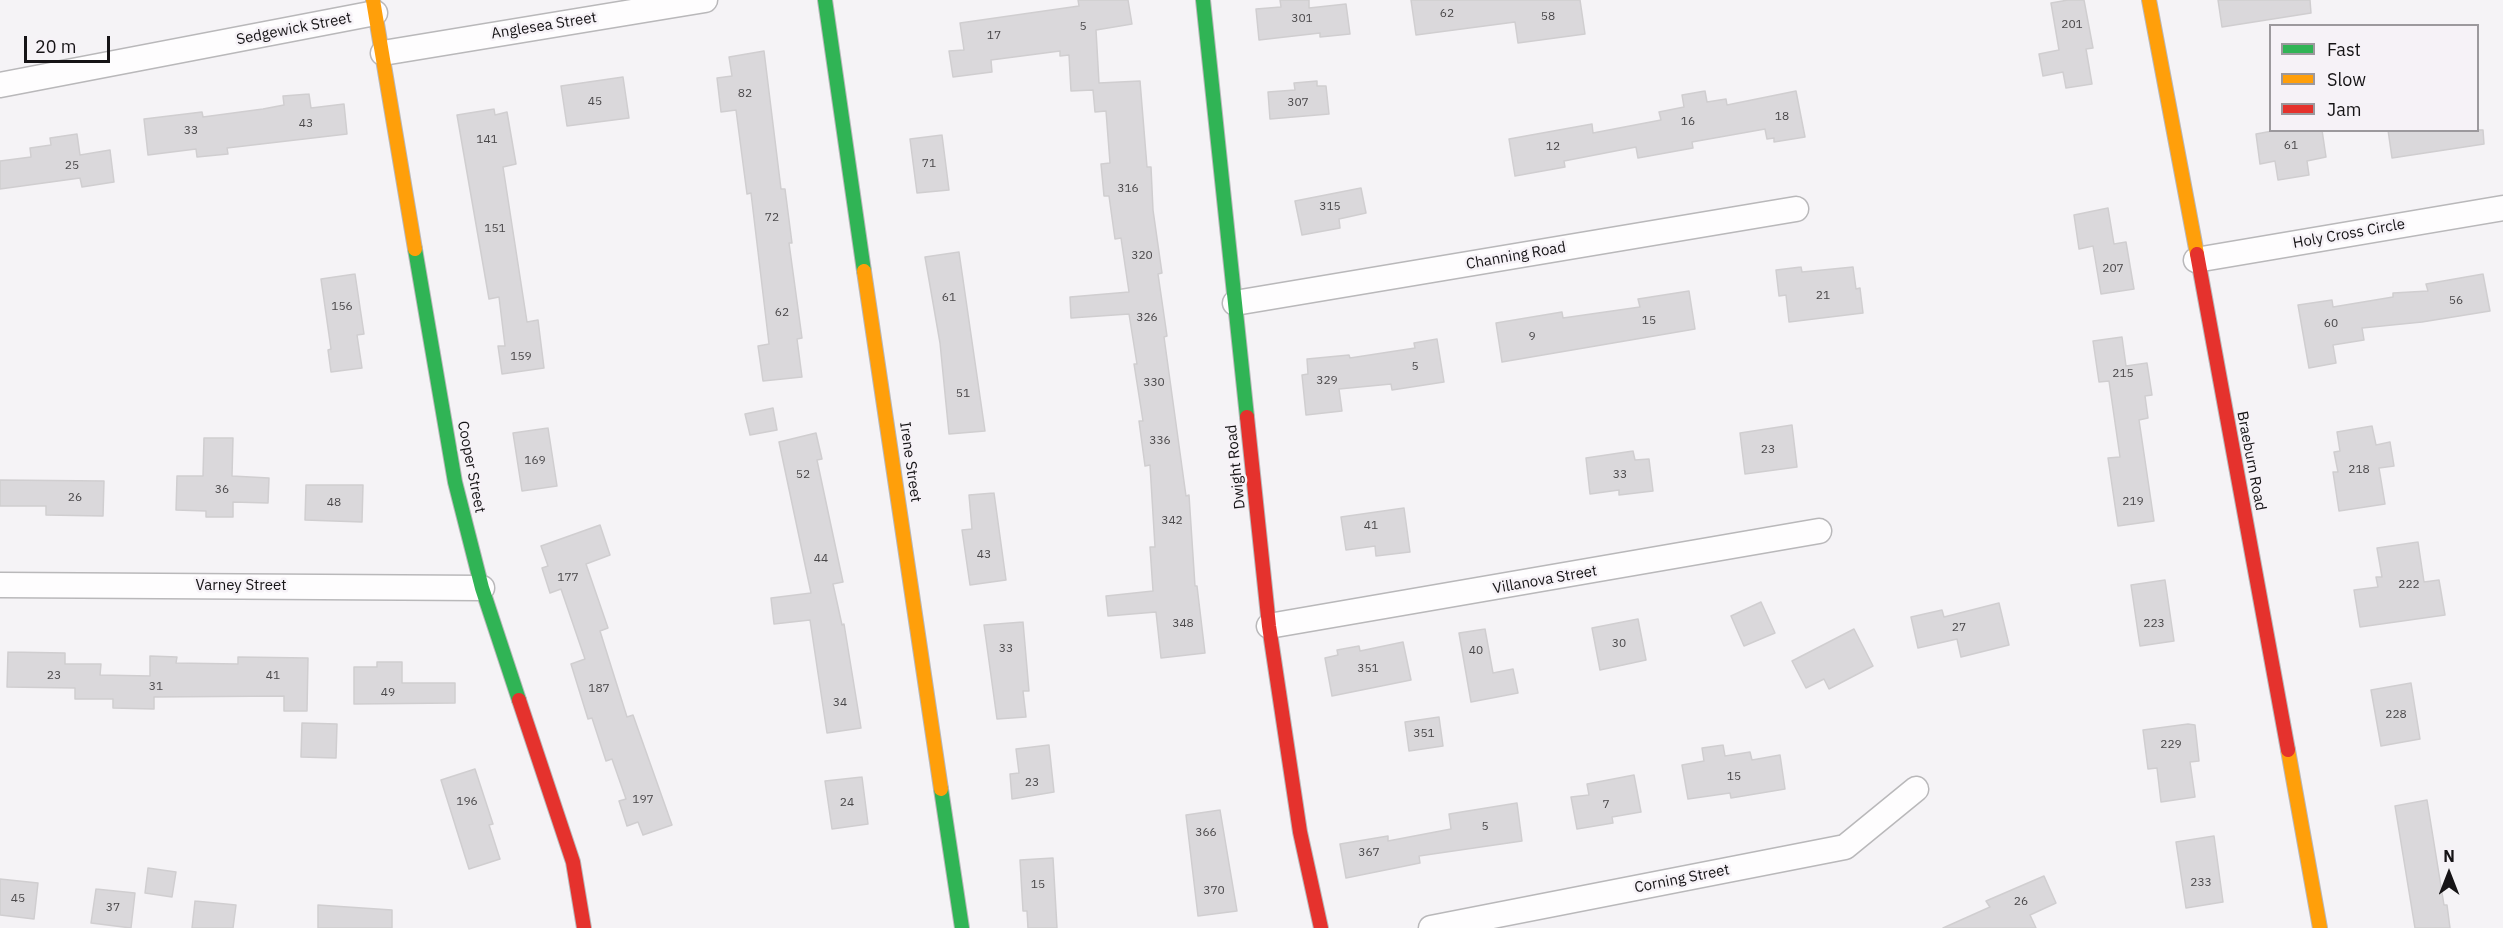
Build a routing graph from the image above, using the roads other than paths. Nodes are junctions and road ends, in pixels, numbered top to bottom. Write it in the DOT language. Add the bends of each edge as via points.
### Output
graph roads {
  1 [pos="705,0"];
  2 [pos="825,0"];
  3 [pos="1203,0"];
  4 [pos="2148,0"];
  5 [pos="374,6"];
  6 [pos="383,53"];
  7 [pos="0,85"];
  8 [pos="2503,208"];
  9 [pos="1796,209"];
  10 [pos="2196,260"];
  11 [pos="1235,303"];
  12 [pos="1820,531"];
  13 [pos="0,585"];
  14 [pos="482,588"];
  15 [pos="1269,626"];
  16 [pos="1916,789"];
  17 [pos="584,928"];
  18 [pos="962,928"];
  19 [pos="1321,928"];
  20 [pos="1431,928"];
  21 [pos="2320,928"];
  1 -- 6 [label="street, Anglesea Street"];
  2 -- 18 [label="street, Irene Street"];
  3 -- 11 [label="street, Dwight Road"];
  4 -- 10 [label="street, Braeburn Road"];
  5 -- 6 [label="street, Cooper Street"];
  5 -- 7 [label="street, Sedgewick Street"];
  6 -- 14 [label="street, Cooper Street" via="455,482"];
  8 -- 10 [label="street, Holy Cross Circle"];
  9 -- 11 [label="street, Channing Road"];
  10 -- 21 [label="street, Braeburn Road"];
  11 -- 15 [label="street, Dwight Road"];
  12 -- 15 [label="street, Villanova Street"];
  13 -- 14 [label="street, Varney Street"];
  14 -- 17 [label="street, Cooper Street" via="573,862"];
  15 -- 19 [label="street, Dwight Road" via="1300,832"];
  16 -- 20 [label="street, Corning Street" via="1845,847"];
}
